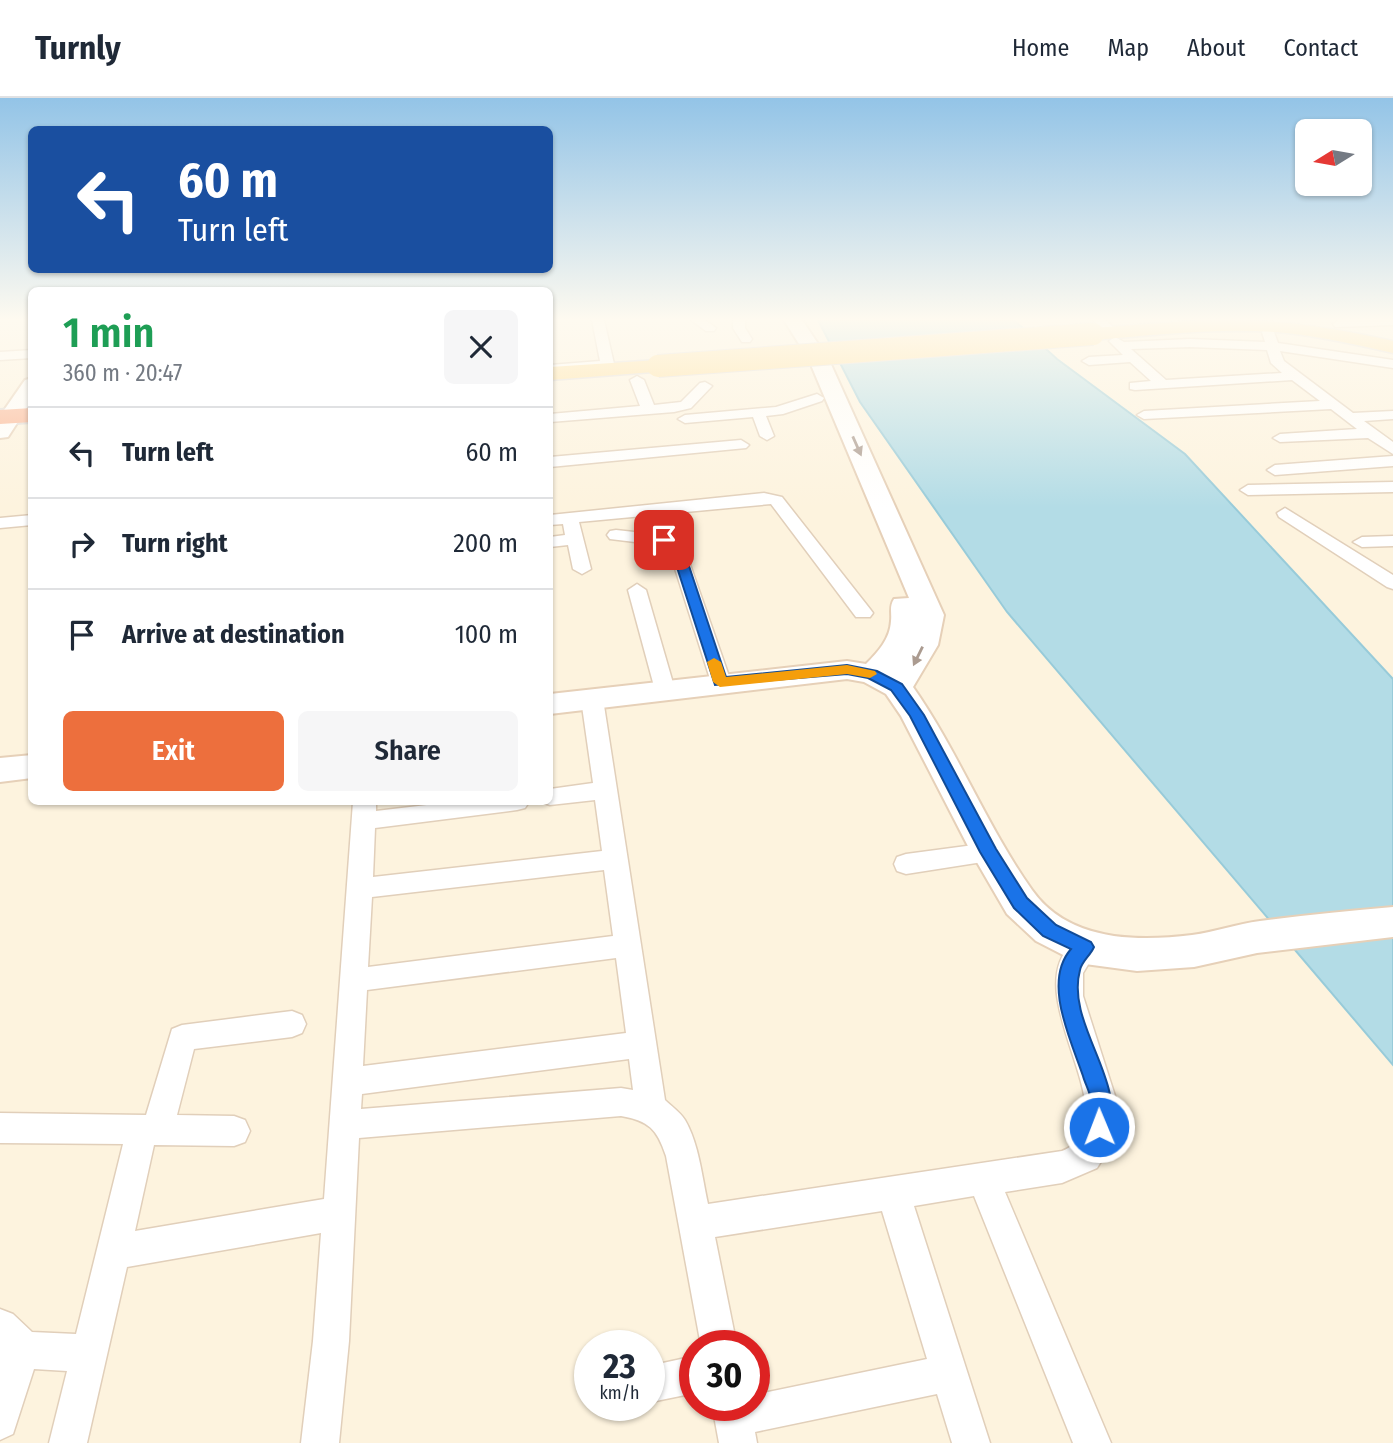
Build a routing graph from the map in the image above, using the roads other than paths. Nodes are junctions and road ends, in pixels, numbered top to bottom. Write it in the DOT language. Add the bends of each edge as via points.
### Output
graph roads {
  1 [pos="638,383"];
  2 [pos="810,383"];
  3 [pos="829,383"];
  4 [pos="1132,383"];
  5 [pos="1143,383"];
  6 [pos="1180,383"];
  7 [pos="1208,383"];
  8 [pos="1274,383"];
  9 [pos="1303,383"];
  10 [pos="1162,384"];
  11 [pos="705,386"];
  12 [pos="28,391"];
  13 [pos="817,398"];
  14 [pos="1333,405"];
  15 [pos="1304,406"];
  16 [pos="1258,409"];
  17 [pos="1241,410"];
  18 [pos="649,411"];
  19 [pos="758,413"];
  20 [pos="1165,414"];
  21 [pos="1144,415"];
  22 [pos="1393,415"];
  23 [pos="12,417"];
  24 [pos="1350,417"];
  25 [pos="553,418"];
  26 [pos="685,419"];
  27 [pos="1372,433"];
  28 [pos="767,436"];
  29 [pos="741,444"];
  30 [pos="1393,449"];
  31 [pos="1393,461"];
  32 [pos="553,462"];
  33 [pos="1349,464"];
  34 [pos="1275,470"];
  35 [pos="1393,487"];
  36 [pos="1248,491"];
  37 [pos="1285,513"];
  38 [pos="570,518"];
  39 [pos="28,520"];
  40 [pos="553,520"];
  41 [pos="0,523"];
  42 [pos="616,536"];
  43 [pos="575,539"];
  44 [pos="1362,541"];
  45 [pos="1393,541"];
  46 [pos="553,542"];
  47 [pos="582,569"];
  48 [pos="1393,583"];
  49 [pos="637,590"];
  50 [pos="863,612"];
  51 [pos="884,681"];
  52 [pos="720,682"];
  53 [pos="665,690"];
  54 [pos="592,699"];
  55 [pos="553,704"];
  56 [pos="28,766"];
  57 [pos="0,770"];
  58 [pos="605,790"];
  59 [pos="553,797"];
  60 [pos="466,805"];
  61 [pos="364,811"];
  62 [pos="989,852"];
  63 [pos="615,859"];
  64 [pos="906,864"];
  65 [pos="359,889"];
  66 [pos="1393,922"];
  67 [pos="628,945"];
  68 [pos="1085,947"];
  69 [pos="354,980"];
  70 [pos="292,1024"];
  71 [pos="642,1044"];
  72 [pos="348,1082"];
  73 [pos="651,1107"];
  74 [pos="344,1125"];
  75 [pos="0,1128"];
  76 [pos="150,1130"];
  77 [pos="234,1131"];
  78 [pos="983,1179"];
  79 [pos="893,1192"];
  80 [pos="339,1213"];
  81 [pos="695,1223"];
  82 [pos="113,1252"];
  83 [pos="716,1330"];
  84 [pos="11,1337"];
  85 [pos="90,1351"];
  86 [pos="950,1373"];
  87 [pos="0,1421"];
  88 [pos="734,1422"];
  89 [pos="68,1443"];
  90 [pos="320,1443"];
  91 [pos="971,1443"];
  92 [pos="1092,1443"];
  1 -- 18 [label="street"];
  2 -- 13 [label="street"];
  3 -- 51 [label="street, one-way" via="930,615 929,631 912,667"];
  4 -- 20 [label="street"];
  5 -- 10 [label="street"];
  6 -- 10 [label="street"];
  7 -- 17 [label="street"];
  8 -- 15 [label="street"];
  9 -- 14 [label="street"];
  11 -- 18 [label="street" via="686,405"];
  12 -- 23 [label="street"];
  13 -- 19 [label="street"];
  13 -- 51 [label="street" via="907,616 906,630 887,660"];
  14 -- 15 [label="street"];
  14 -- 24 [label="street"];
  15 -- 16 [label="street"];
  16 -- 17 [label="street"];
  16 -- 27 [label="street" via="1285,437"];
  17 -- 20 [label="street"];
  18 -- 25 [label="street"];
  19 -- 26 [label="street"];
  19 -- 28 [label="street"];
  20 -- 21 [label="street"];
  22 -- 24 [label="street"];
  24 -- 27 [label="street"];
  27 -- 30 [label="street"];
  29 -- 32 [label="street"];
  31 -- 33 [label="street"];
  33 -- 34 [label="street"];
  33 -- 35 [label="street"];
  35 -- 36 [label="street"];
  37 -- 48 [label="street"];
  38 -- 40 [label="street"];
  38 -- 43 [label="street"];
  38 -- 50 [label="street" via="776,499"];
  39 -- 41 [label="street"];
  42 -- 52 [label="street" via="664,540 679,554"];
  43 -- 46 [label="street"];
  43 -- 47 [label="street"];
  44 -- 45 [label="street"];
  49 -- 53 [label="street"];
  51 -- 52 [label="street" via="847,670"];
  51 -- 62 [label="street" via="916,715"];
  52 -- 53 [label="street"];
  53 -- 54 [label="street"];
  54 -- 55 [label="street"];
  54 -- 58 [label="street"];
  56 -- 57 [label="street"];
  58 -- 59 [label="street"];
  58 -- 63 [label="street"];
  60 -- 61 [label="street"];
  61 -- 65 [label="street"];
  62 -- 64 [label="street"];
  62 -- 68 [label="street" via="1020,903 1050,930"];
  63 -- 65 [label="street"];
  63 -- 67 [label="street"];
  65 -- 69 [label="street"];
  66 -- 68 [label="street" via="1257,937 1194,951 1138,955"];
  67 -- 69 [label="street"];
  67 -- 71 [label="street"];
  68 -- 78 [label="street" via="1074,958 1069,973 1069,996 1102,1102 1097,1144 1086,1157 1062,1167"];
  69 -- 72 [label="street"];
  70 -- 76 [label="street" via="182,1038"];
  71 -- 72 [label="street"];
  71 -- 73 [label="street"];
  72 -- 74 [label="street"];
  73 -- 74 [label="street" via="621,1102"];
  73 -- 81 [label="street" via="673,1129"];
  74 -- 80 [label="street"];
  75 -- 76 [label="street"];
  76 -- 77 [label="street"];
  76 -- 82 [label="street"];
  78 -- 79 [label="street"];
  78 -- 92 [label="street"];
  79 -- 81 [label="street"];
  79 -- 86 [label="street"];
  80 -- 82 [label="street"];
  80 -- 90 [label="street"];
  81 -- 83 [label="street"];
  82 -- 85 [label="street"];
  84 -- 85 [label="street" via="46,1355"];
  84 -- 87 [label="street"];
  85 -- 89 [label="street"];
  86 -- 88 [label="street"];
  86 -- 91 [label="street"];
}
